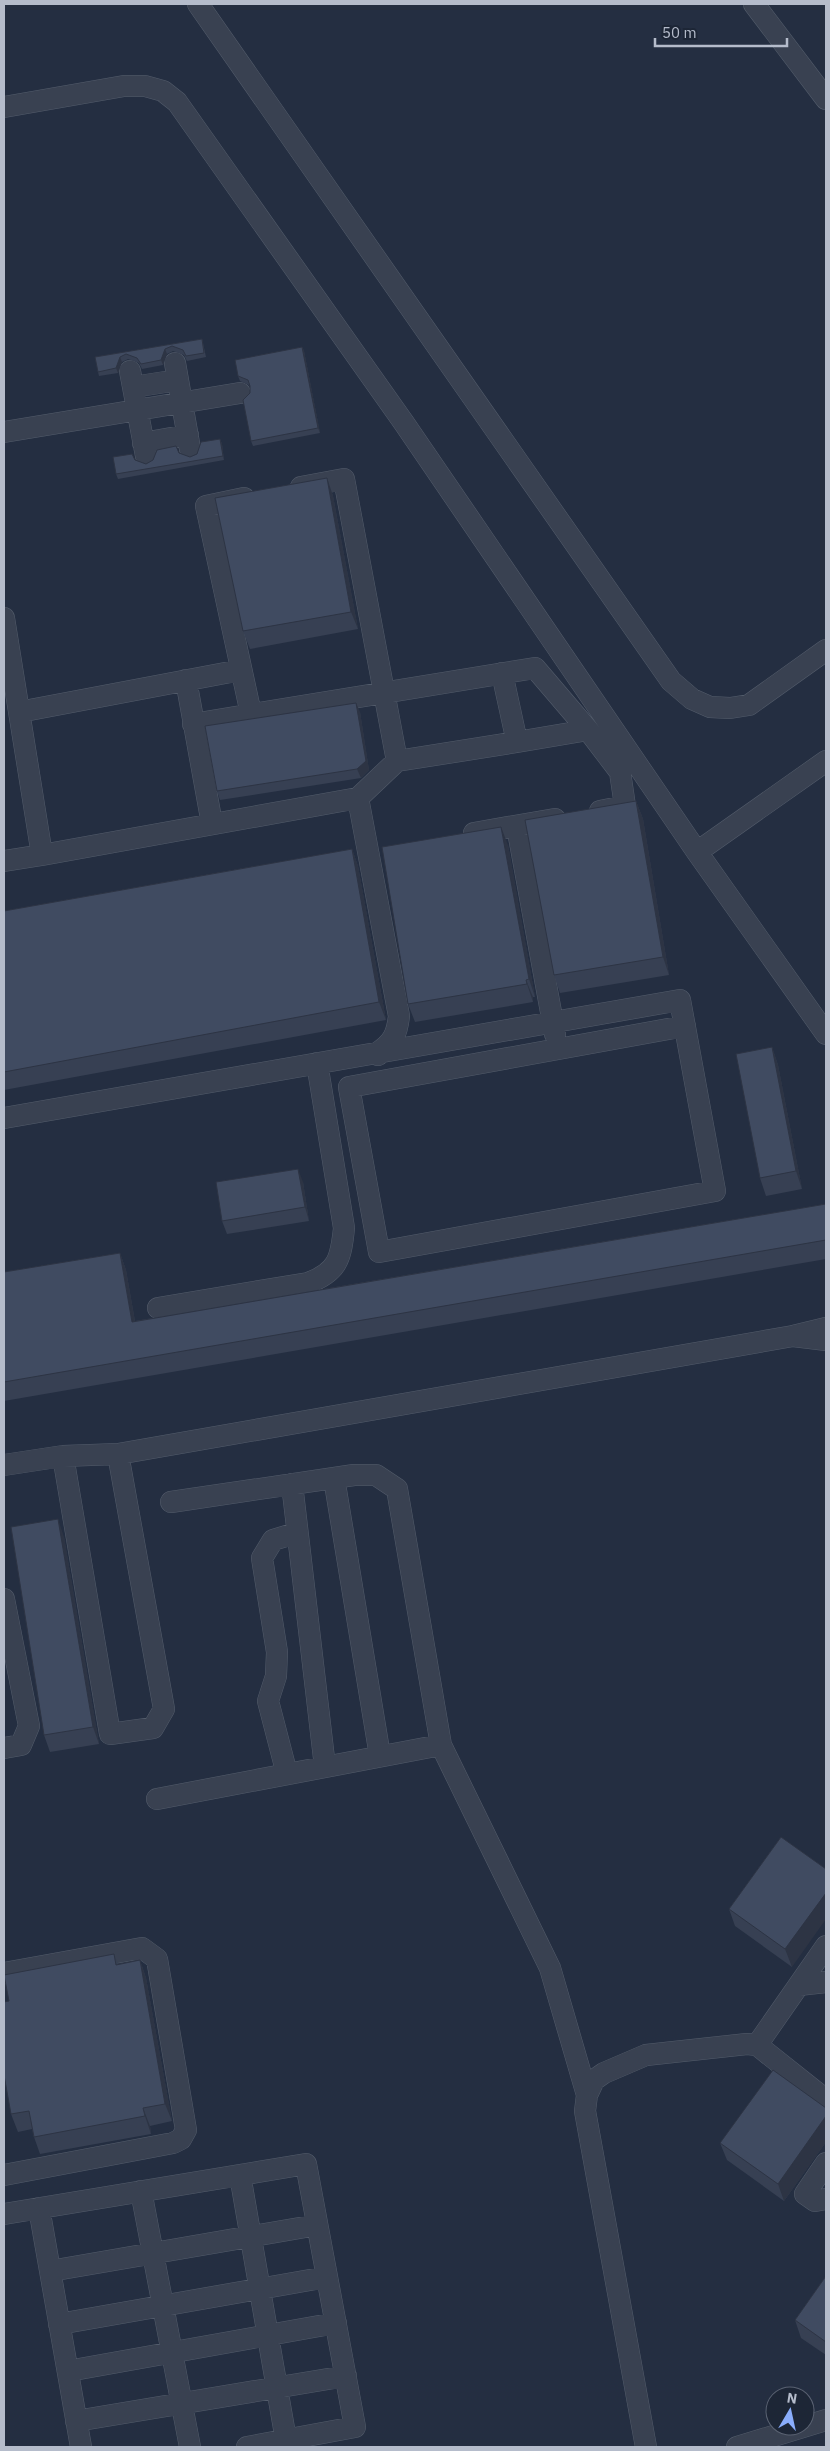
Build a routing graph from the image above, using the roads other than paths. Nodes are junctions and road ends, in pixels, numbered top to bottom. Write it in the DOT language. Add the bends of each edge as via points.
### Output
graph roads {
  1 [pos="198,4"];
  2 [pos="754,4"];
  3 [pos="826,100"];
  4 [pos="4,107"];
  5 [pos="240,393"];
  6 [pos="182,403"];
  7 [pos="138,410"];
  8 [pos="4,432"];
  9 [pos="4,618"];
  10 [pos="826,650"];
  11 [pos="241,670"];
  12 [pos="502,673"];
  13 [pos="186,680"];
  14 [pos="384,692"];
  15 [pos="20,712"];
  16 [pos="251,714"];
  17 [pos="193,724"];
  18 [pos="588,730"];
  19 [pos="516,742"];
  20 [pos="397,761"];
  21 [pos="826,761"];
  22 [pos="358,798"];
  23 [pos="212,824"];
  24 [pos="517,826"];
  25 [pos="452,837"];
  26 [pos="697,852"];
  27 [pos="42,855"];
  28 [pos="4,861"];
  29 [pos="553,1022"];
  30 [pos="685,1026"];
  31 [pos="826,1034"];
  32 [pos="558,1049"];
  33 [pos="377,1053"];
  34 [pos="317,1063"];
  35 [pos="385,1080"];
  36 [pos="4,1118"];
  37 [pos="158,1308"];
  38 [pos="826,1328"];
  39 [pos="793,1336"];
  40 [pos="826,1340"];
  41 [pos="118,1454"];
  42 [pos="63,1456"];
  43 [pos="4,1465"];
  44 [pos="334,1478"];
  45 [pos="292,1484"];
  46 [pos="172,1502"];
  47 [pos="296,1534"];
  48 [pos="4,1599"];
  49 [pos="442,1745"];
  50 [pos="4,1748"];
  51 [pos="380,1756"];
  52 [pos="325,1767"];
  53 [pos="287,1774"];
  54 [pos="157,1799"];
  55 [pos="826,1946"];
  56 [pos="4,1973"];
  57 [pos="826,1982"];
  58 [pos="799,1985"];
  59 [pos="757,2045"];
  60 [pos="587,2095"];
  61 [pos="826,2100"];
  62 [pos="826,2163"];
  63 [pos="4,2175"];
  64 [pos="240,2175"];
  65 [pos="141,2192"];
  66 [pos="826,2199"];
  67 [pos="39,2208"];
  68 [pos="4,2214"];
  69 [pos="317,2225"];
  70 [pos="250,2236"];
  71 [pos="153,2253"];
  72 [pos="50,2271"];
  73 [pos="327,2278"];
  74 [pos="260,2289"];
  75 [pos="163,2306"];
  76 [pos="336,2323"];
  77 [pos="59,2324"];
  78 [pos="268,2335"];
  79 [pos="172,2353"];
  80 [pos="68,2372"];
  81 [pos="346,2376"];
  82 [pos="278,2388"];
  83 [pos="182,2404"];
  84 [pos="826,2420"];
  85 [pos="76,2421"];
  86 [pos="286,2440"];
  87 [pos="81,2447"];
  88 [pos="190,2447"];
  89 [pos="246,2447"];
  90 [pos="646,2447"];
  91 [pos="737,2447"];
  1 -- 10 [label="lane" via="671,681 692,699 710,706 730,708 749,705"];
  2 -- 3 [label="lane"];
  4 -- 26 [label="lane" via="124,86 145,86 163,91 177,102 404,424"];
  5 -- 6 [label="lane"];
  6 -- 7 [label="lane"];
  6 -- 7 [label="lane" via="176,371 132,379"];
  6 -- 7 [label="lane" via="189,442 144,449"];
  7 -- 8 [label="lane"];
  9 -- 15 [label="lane"];
  11 -- 13 [label="lane"];
  11 -- 14 [label="lane" via="206,506 344,478"];
  11 -- 16 [label="lane"];
  12 -- 14 [label="lane"];
  12 -- 18 [label="lane" via="535,668"];
  12 -- 19 [label="lane"];
  13 -- 15 [label="lane"];
  13 -- 17 [label="lane"];
  14 -- 16 [label="lane"];
  14 -- 20 [label="lane"];
  15 -- 27 [label="lane"];
  16 -- 17 [label="lane"];
  17 -- 23 [label="lane"];
  18 -- 19 [label="lane"];
  18 -- 24 [label="lane" via="620,772 625,806"];
  19 -- 20 [label="lane"];
  20 -- 22 [label="lane"];
  21 -- 26 [label="lane"];
  22 -- 23 [label="lane"];
  22 -- 33 [label="lane" via="399,1016 397,1034 388,1046"];
  23 -- 27 [label="lane"];
  24 -- 25 [label="lane"];
  24 -- 29 [label="lane"];
  26 -- 31 [label="lane"];
  27 -- 28 [label="lane"];
  29 -- 30 [label="lane" via="680,1000"];
  29 -- 32 [label="lane"];
  29 -- 33 [label="lane"];
  30 -- 32 [label="lane"];
  30 -- 35 [label="lane" via="715,1191 379,1252 349,1087"];
  32 -- 35 [label="lane"];
  33 -- 34 [label="lane"];
  33 -- 35 [label="lane"];
  34 -- 36 [label="lane"];
  34 -- 37 [label="lane" via="344,1228 342,1249 334,1268 324,1277 308,1283"];
  38 -- 39 [label="lane"];
  39 -- 40 [label="lane"];
  39 -- 41 [label="lane"];
  41 -- 42 [label="lane"];
  41 -- 42 [label="lane" via="164,1709 153,1728 110,1734"];
  42 -- 43 [label="lane"];
  44 -- 45 [label="lane"];
  44 -- 49 [label="lane" via="376,1475 397,1489"];
  44 -- 51 [label="lane"];
  45 -- 46 [label="lane"];
  45 -- 47 [label="lane"];
  47 -- 52 [label="lane"];
  47 -- 53 [label="lane" via="273,1540 262,1558 277,1652 276,1676 268,1701"];
  48 -- 50 [label="lane" via="29,1726 21,1746"];
  49 -- 51 [label="lane"];
  49 -- 60 [label="lane" via="550,1968"];
  51 -- 52 [label="lane"];
  52 -- 53 [label="lane"];
  53 -- 54 [label="lane"];
  55 -- 58 [label="lane"];
  56 -- 63 [label="lane" via="142,1948 151,1952 157,1958 186,2130 181,2139 172,2143"];
  57 -- 58 [label="lane"];
  58 -- 59 [label="lane"];
  59 -- 60 [label="lane" via="738,2044 646,2055 604,2072 594,2080"];
  59 -- 61 [label="lane"];
  60 -- 90 [label="lane" via="586,2111"];
  62 -- 66 [label="lane" via="805,2194 815,2201"];
  64 -- 65 [label="lane"];
  64 -- 69 [label="lane" via="306,2164"];
  64 -- 70 [label="lane"];
  65 -- 67 [label="lane"];
  65 -- 71 [label="lane"];
  67 -- 68 [label="lane"];
  67 -- 72 [label="lane"];
  69 -- 70 [label="lane"];
  69 -- 73 [label="lane"];
  70 -- 71 [label="lane"];
  70 -- 74 [label="lane"];
  71 -- 72 [label="lane"];
  71 -- 75 [label="lane"];
  72 -- 77 [label="lane"];
  73 -- 74 [label="lane"];
  73 -- 76 [label="lane"];
  74 -- 75 [label="lane"];
  74 -- 78 [label="lane"];
  75 -- 77 [label="lane"];
  75 -- 79 [label="lane"];
  76 -- 78 [label="lane"];
  76 -- 81 [label="lane"];
  77 -- 80 [label="lane"];
  78 -- 79 [label="lane"];
  78 -- 82 [label="lane"];
  79 -- 80 [label="lane"];
  79 -- 83 [label="lane"];
  80 -- 85 [label="lane"];
  81 -- 82 [label="lane"];
  81 -- 86 [label="lane" via="355,2427"];
  82 -- 83 [label="lane"];
  82 -- 86 [label="lane"];
  83 -- 85 [label="lane"];
  83 -- 88 [label="lane"];
  84 -- 91 [label="lane"];
  85 -- 87 [label="lane"];
  86 -- 89 [label="lane"];
}
